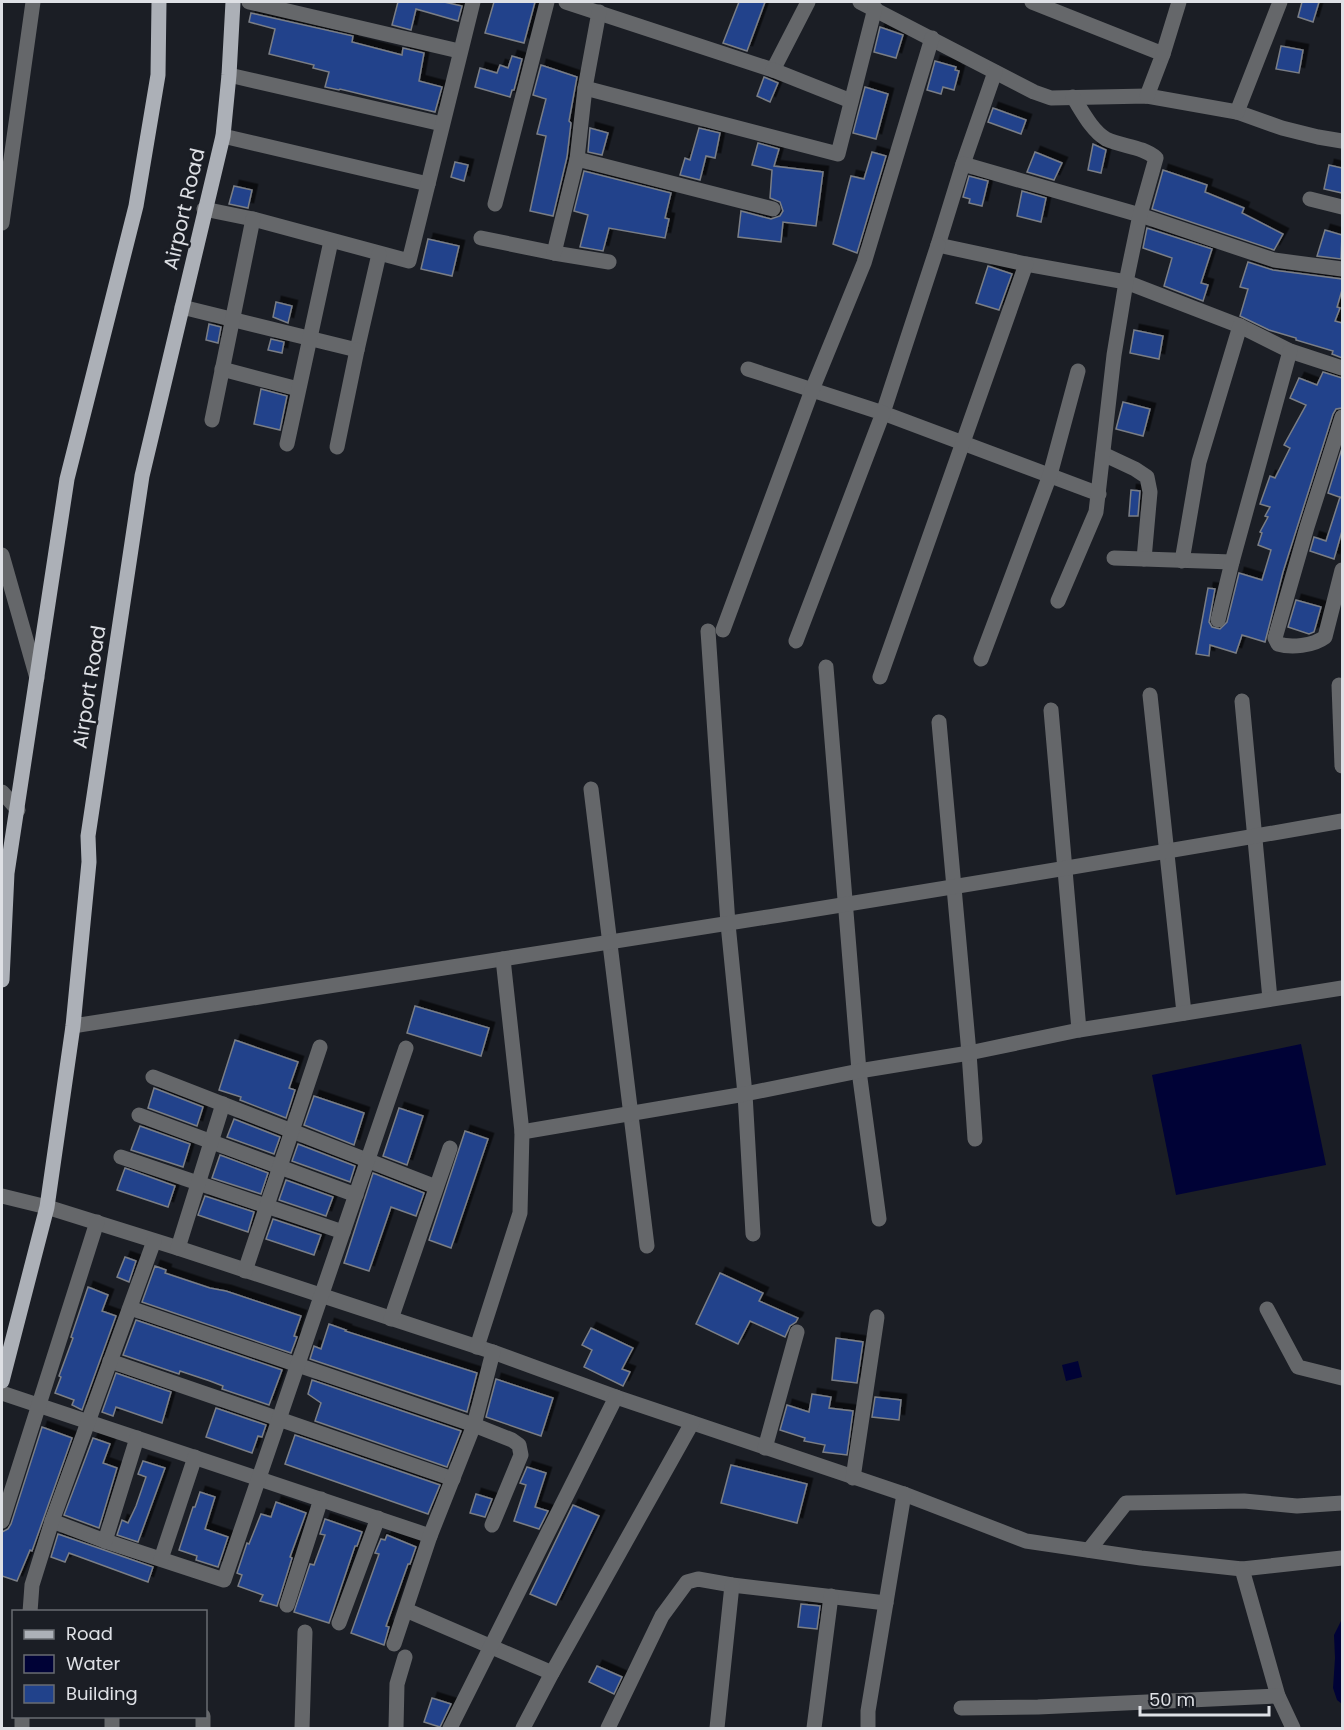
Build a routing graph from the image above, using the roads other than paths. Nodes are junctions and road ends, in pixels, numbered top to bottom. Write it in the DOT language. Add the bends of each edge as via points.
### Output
graph roads {
  1 [pos="33,2"];
  2 [pos="159,2"];
  3 [pos="232,2"];
  4 [pos="249,2"];
  5 [pos="472,2"];
  6 [pos="547,2"];
  7 [pos="566,2"];
  8 [pos="808,2"];
  9 [pos="1032,2"];
  10 [pos="1179,2"];
  11 [pos="1280,2"];
  12 [pos="868,5"];
  13 [pos="599,12"];
  14 [pos="932,38"];
  15 [pos="459,51"];
  16 [pos="1162,54"];
  17 [pos="773,70"];
  18 [pos="995,72"];
  19 [pos="229,75"];
  20 [pos="585,88"];
  21 [pos="1147,96"];
  22 [pos="1073,97"];
  23 [pos="851,101"];
  24 [pos="1237,112"];
  25 [pos="442,124"];
  26 [pos="223,136"];
  27 [pos="1342,141"];
  28 [pos="577,159"];
  29 [pos="963,164"];
  30 [pos="428,184"];
  31 [pos="1310,198"];
  32 [pos="495,204"];
  33 [pos="1342,207"];
  34 [pos="204,209"];
  35 [pos="772,209"];
  36 [pos="1140,215"];
  37 [pos="253,219"];
  38 [pos="2,223"];
  39 [pos="481,238"];
  40 [pos="331,241"];
  41 [pos="938,245"];
  42 [pos="554,253"];
  43 [pos="379,254"];
  44 [pos="609,262"];
  45 [pos="1026,264"];
  46 [pos="1342,268"];
  47 [pos="1126,282"];
  48 [pos="182,307"];
  49 [pos="232,320"];
  50 [pos="1240,326"];
  51 [pos="311,338"];
  52 [pos="357,350"];
  53 [pos="1290,351"];
  54 [pos="1342,368"];
  55 [pos="222,369"];
  56 [pos="748,369"];
  57 [pos="1078,371"];
  58 [pos="298,389"];
  59 [pos="812,390"];
  60 [pos="883,413"];
  61 [pos="1342,417"];
  62 [pos="212,420"];
  63 [pos="963,442"];
  64 [pos="287,444"];
  65 [pos="337,447"];
  66 [pos="1102,454"];
  67 [pos="1050,475"];
  68 [pos="1099,494"];
  69 [pos="2,555"];
  70 [pos="1114,558"];
  71 [pos="1144,559"];
  72 [pos="1182,561"];
  73 [pos="1232,562"];
  74 [pos="1342,570"];
  75 [pos="1058,601"];
  76 [pos="1218,620"];
  77 [pos="796,640"];
  78 [pos="981,659"];
  79 [pos="826,667"];
  80 [pos="880,677"];
  81 [pos="37,678"];
  82 [pos="1339,685"];
  83 [pos="1150,695"];
  84 [pos="1242,701"];
  85 [pos="1051,710"];
  86 [pos="939,722"];
  87 [pos="1342,766"];
  88 [pos="591,789"];
  89 [pos="2,792"];
  90 [pos="18,810"];
  91 [pos="1342,821"];
  92 [pos="1255,836"];
  93 [pos="1166,852"];
  94 [pos="1065,868"];
  95 [pos="4,873"];
  96 [pos="953,886"];
  97 [pos="845,903"];
  98 [pos="728,924"];
  99 [pos="610,940"];
  100 [pos="503,959"];
  101 [pos="2,980"];
  102 [pos="1342,988"];
  103 [pos="1270,999"];
  104 [pos="1184,1013"];
  105 [pos="73,1026"];
  106 [pos="1079,1030"];
  107 [pos="320,1047"];
  108 [pos="406,1048"];
  109 [pos="969,1053"];
  110 [pos="859,1071"];
  111 [pos="153,1077"];
  112 [pos="745,1094"];
  113 [pos="223,1104"];
  114 [pos="632,1113"];
  115 [pos="139,1115"];
  116 [pos="292,1131"];
  117 [pos="522,1132"];
  118 [pos="975,1139"];
  119 [pos="211,1142"];
  120 [pos="450,1148"];
  121 [pos="121,1157"];
  122 [pos="368,1161"];
  123 [pos="280,1167"];
  124 [pos="198,1183"];
  125 [pos="436,1187"];
  126 [pos="356,1195"];
  127 [pos="2,1196"];
  128 [pos="267,1206"];
  129 [pos="47,1207"];
  130 [pos="879,1219"];
  131 [pos="97,1222"];
  132 [pos="343,1232"];
  133 [pos="753,1234"];
  134 [pos="154,1241"];
  135 [pos="647,1246"];
  136 [pos="178,1248"];
  137 [pos="245,1271"];
  138 [pos="321,1296"];
  139 [pos="130,1308"];
  140 [pos="1267,1309"];
  141 [pos="878,1317"];
  142 [pos="391,1319"];
  143 [pos="797,1332"];
  144 [pos="477,1347"];
  145 [pos="493,1352"];
  146 [pos="110,1361"];
  147 [pos="298,1365"];
  148 [pos="1342,1378"];
  149 [pos="2,1381"];
  150 [pos="2,1393"];
  151 [pos="616,1397"];
  152 [pos="38,1405"];
  153 [pos="279,1419"];
  154 [pos="88,1422"];
  155 [pos="692,1423"];
  156 [pos="474,1425"];
  157 [pos="137,1438"];
  158 [pos="765,1448"];
  159 [pos="195,1457"];
  160 [pos="853,1478"];
  161 [pos="259,1479"];
  162 [pos="453,1479"];
  163 [pos="904,1494"];
  164 [pos="321,1499"];
  165 [pos="1342,1503"];
  166 [pos="378,1518"];
  167 [pos="2,1521"];
  168 [pos="52,1521"];
  169 [pos="492,1525"];
  170 [pos="430,1536"];
  171 [pos="105,1541"];
  172 [pos="1089,1550"];
  173 [pos="1342,1558"];
  174 [pos="161,1559"];
  175 [pos="1242,1569"];
  176 [pos="732,1585"];
  177 [pos="831,1596"];
  178 [pos="886,1603"];
  179 [pos="287,1605"];
  180 [pos="30,1610"];
  181 [pos="406,1610"];
  182 [pos="339,1623"];
  183 [pos="305,1632"];
  184 [pos="394,1644"];
  185 [pos="492,1646"];
  186 [pos="405,1657"];
  187 [pos="552,1673"];
  188 [pos="1278,1696"];
  189 [pos="961,1708"];
  190 [pos="303,1728"];
  191 [pos="396,1728"];
  192 [pos="450,1728"];
  193 [pos="523,1728"];
  194 [pos="608,1728"];
  195 [pos="717,1728"];
  196 [pos="814,1728"];
  197 [pos="868,1728"];
  198 [pos="1293,1728"];
  1 -- 38 [label="street"];
  2 -- 81 [label="main road" via="158,75 136,206 69,471"];
  3 -- 19 [label="main road, Airport Road"];
  4 -- 15 [label="street"];
  5 -- 15 [label="street"];
  6 -- 32 [label="street"];
  7 -- 13 [label="street"];
  8 -- 17 [label="street"];
  9 -- 16 [label="street"];
  10 -- 16 [label="street"];
  11 -- 24 [label="street"];
  12 -- 14 [label="street"];
  12 -- 23 [label="street"];
  13 -- 17 [label="street"];
  13 -- 20 [label="street"];
  14 -- 18 [label="street"];
  14 -- 59 [label="street" via="864,264"];
  15 -- 25 [label="street"];
  16 -- 21 [label="street"];
  17 -- 23 [label="street"];
  18 -- 22 [label="street" via="1051,98"];
  18 -- 29 [label="street"];
  19 -- 25 [label="street"];
  19 -- 26 [label="main road, Airport Road"];
  20 -- 23 [label="street" via="838,154"];
  20 -- 28 [label="street"];
  21 -- 22 [label="street"];
  21 -- 24 [label="street"];
  22 -- 36 [label="street" via="1104,138 1148,151 1156,158"];
  24 -- 27 [label="street" via="1282,128"];
  25 -- 30 [label="street"];
  26 -- 30 [label="street"];
  26 -- 34 [label="main road, Airport Road"];
  28 -- 35 [label="street"];
  28 -- 42 [label="street"];
  29 -- 36 [label="street"];
  29 -- 41 [label="street"];
  30 -- 43 [label="street" via="409,261"];
  31 -- 33 [label="street"];
  34 -- 37 [label="street"];
  34 -- 48 [label="main road, Airport Road"];
  36 -- 46 [label="street" via="1274,260"];
  36 -- 47 [label="street"];
  37 -- 40 [label="street"];
  37 -- 49 [label="street"];
  39 -- 42 [label="street"];
  40 -- 43 [label="street"];
  40 -- 51 [label="street"];
  41 -- 45 [label="street"];
  41 -- 60 [label="street"];
  42 -- 44 [label="street"];
  43 -- 52 [label="street"];
  45 -- 47 [label="street"];
  45 -- 63 [label="street"];
  47 -- 50 [label="street"];
  47 -- 66 [label="street"];
  48 -- 49 [label="street"];
  48 -- 105 [label="main road, Airport Road" via="142,476 129,561 88,836 89,862"];
  49 -- 51 [label="street"];
  49 -- 55 [label="street"];
  50 -- 53 [label="street"];
  50 -- 72 [label="street" via="1199,462"];
  51 -- 52 [label="street"];
  51 -- 58 [label="street"];
  52 -- 65 [label="street"];
  53 -- 54 [label="street"];
  53 -- 73 [label="street"];
  55 -- 58 [label="street"];
  55 -- 62 [label="street"];
  56 -- 59 [label="street"];
  57 -- 67 [label="street"];
  58 -- 64 [label="street"];
  59 -- 60 [label="street"];
  59 -- 98 [label="street" via="715,630"];
  60 -- 63 [label="street"];
  60 -- 77 [label="street"];
  61 -- 74 [label="street" via="1275,638 1278,644 1311,643 1325,638"];
  63 -- 67 [label="street"];
  63 -- 80 [label="street"];
  66 -- 68 [label="street"];
  66 -- 71 [label="street" via="1146,477 1150,492"];
  67 -- 68 [label="street"];
  67 -- 78 [label="street"];
  68 -- 75 [label="street" via="1092,525"];
  69 -- 81 [label="street"];
  70 -- 71 [label="street"];
  71 -- 72 [label="street"];
  72 -- 73 [label="street"];
  73 -- 76 [label="street"];
  79 -- 97 [label="street"];
  81 -- 90 [label="main road"];
  82 -- 87 [label="street"];
  83 -- 93 [label="street"];
  84 -- 92 [label="street"];
  85 -- 94 [label="street"];
  86 -- 96 [label="street"];
  88 -- 99 [label="street"];
  89 -- 90 [label="street"];
  90 -- 95 [label="main road"];
  91 -- 92 [label="street"];
  92 -- 93 [label="street"];
  92 -- 103 [label="street"];
  93 -- 94 [label="street"];
  93 -- 104 [label="street"];
  94 -- 96 [label="street"];
  94 -- 106 [label="street"];
  95 -- 101 [label="main road"];
  96 -- 97 [label="street"];
  96 -- 109 [label="street"];
  97 -- 98 [label="street"];
  97 -- 110 [label="street"];
  98 -- 99 [label="street"];
  98 -- 112 [label="street"];
  99 -- 100 [label="street"];
  99 -- 114 [label="street"];
  100 -- 105 [label="street"];
  100 -- 117 [label="street"];
  102 -- 103 [label="street"];
  103 -- 104 [label="street"];
  104 -- 106 [label="street"];
  105 -- 129 [label="main road, Airport Road"];
  106 -- 109 [label="street"];
  107 -- 116 [label="street"];
  108 -- 122 [label="street"];
  109 -- 110 [label="street"];
  109 -- 118 [label="street"];
  110 -- 112 [label="street"];
  110 -- 130 [label="street"];
  111 -- 113 [label="street"];
  112 -- 114 [label="street"];
  112 -- 133 [label="street"];
  113 -- 116 [label="street"];
  113 -- 119 [label="street"];
  114 -- 117 [label="street"];
  114 -- 135 [label="street"];
  115 -- 119 [label="street"];
  116 -- 122 [label="street"];
  116 -- 123 [label="street"];
  117 -- 144 [label="street" via="520,1214"];
  119 -- 123 [label="street"];
  119 -- 124 [label="street"];
  120 -- 125 [label="street"];
  121 -- 124 [label="street"];
  122 -- 125 [label="street"];
  122 -- 126 [label="street"];
  123 -- 126 [label="street"];
  123 -- 128 [label="street"];
  124 -- 128 [label="street"];
  124 -- 136 [label="street"];
  125 -- 142 [label="street"];
  126 -- 132 [label="street"];
  127 -- 129 [label="street"];
  128 -- 132 [label="street"];
  128 -- 137 [label="street"];
  129 -- 131 [label="street"];
  129 -- 149 [label="main road, Airport Road"];
  131 -- 134 [label="street"];
  131 -- 152 [label="street"];
  132 -- 138 [label="street"];
  134 -- 136 [label="street"];
  134 -- 139 [label="street"];
  136 -- 137 [label="street"];
  137 -- 138 [label="street"];
  138 -- 142 [label="street"];
  138 -- 147 [label="street"];
  139 -- 146 [label="street"];
  139 -- 147 [label="street"];
  140 -- 148 [label="street" via="1298,1367"];
  141 -- 160 [label="street"];
  142 -- 144 [label="street"];
  143 -- 158 [label="street"];
  144 -- 145 [label="street"];
  145 -- 151 [label="street"];
  145 -- 156 [label="street"];
  146 -- 153 [label="street"];
  146 -- 154 [label="street"];
  147 -- 153 [label="street"];
  147 -- 156 [label="street"];
  150 -- 152 [label="street"];
  151 -- 155 [label="street"];
  151 -- 185 [label="street"];
  152 -- 154 [label="street"];
  152 -- 167 [label="street"];
  153 -- 161 [label="street"];
  153 -- 162 [label="street"];
  154 -- 157 [label="street"];
  154 -- 168 [label="street"];
  155 -- 158 [label="street"];
  155 -- 187 [label="street"];
  156 -- 162 [label="street"];
  156 -- 169 [label="street" via="512,1440 519,1445 521,1455"];
  157 -- 159 [label="street"];
  157 -- 171 [label="street"];
  158 -- 160 [label="street"];
  159 -- 161 [label="street"];
  159 -- 174 [label="street"];
  160 -- 163 [label="street"];
  161 -- 164 [label="street"];
  161 -- 174 [label="street" via="224,1580"];
  162 -- 170 [label="street"];
  163 -- 172 [label="street" via="1026,1541"];
  163 -- 178 [label="street"];
  164 -- 166 [label="street"];
  164 -- 179 [label="street"];
  165 -- 172 [label="street" via="1126,1503"];
  166 -- 170 [label="street"];
  166 -- 182 [label="street"];
  168 -- 171 [label="street"];
  168 -- 180 [label="street" via="32,1585"];
  170 -- 181 [label="street"];
  171 -- 174 [label="street"];
  172 -- 175 [label="street"];
  173 -- 175 [label="street"];
  175 -- 188 [label="street"];
  176 -- 177 [label="street"];
  176 -- 194 [label="street" via="698,1579 680,1589 662,1616"];
  176 -- 195 [label="street"];
  177 -- 178 [label="street"];
  177 -- 196 [label="street"];
  178 -- 197 [label="street"];
  181 -- 184 [label="street"];
  181 -- 185 [label="street"];
  183 -- 190 [label="street"];
  185 -- 187 [label="street"];
  185 -- 192 [label="street"];
  186 -- 191 [label="street" via="397,1684"];
  187 -- 193 [label="street"];
  188 -- 189 [label="street"];
  188 -- 198 [label="street"];
}
